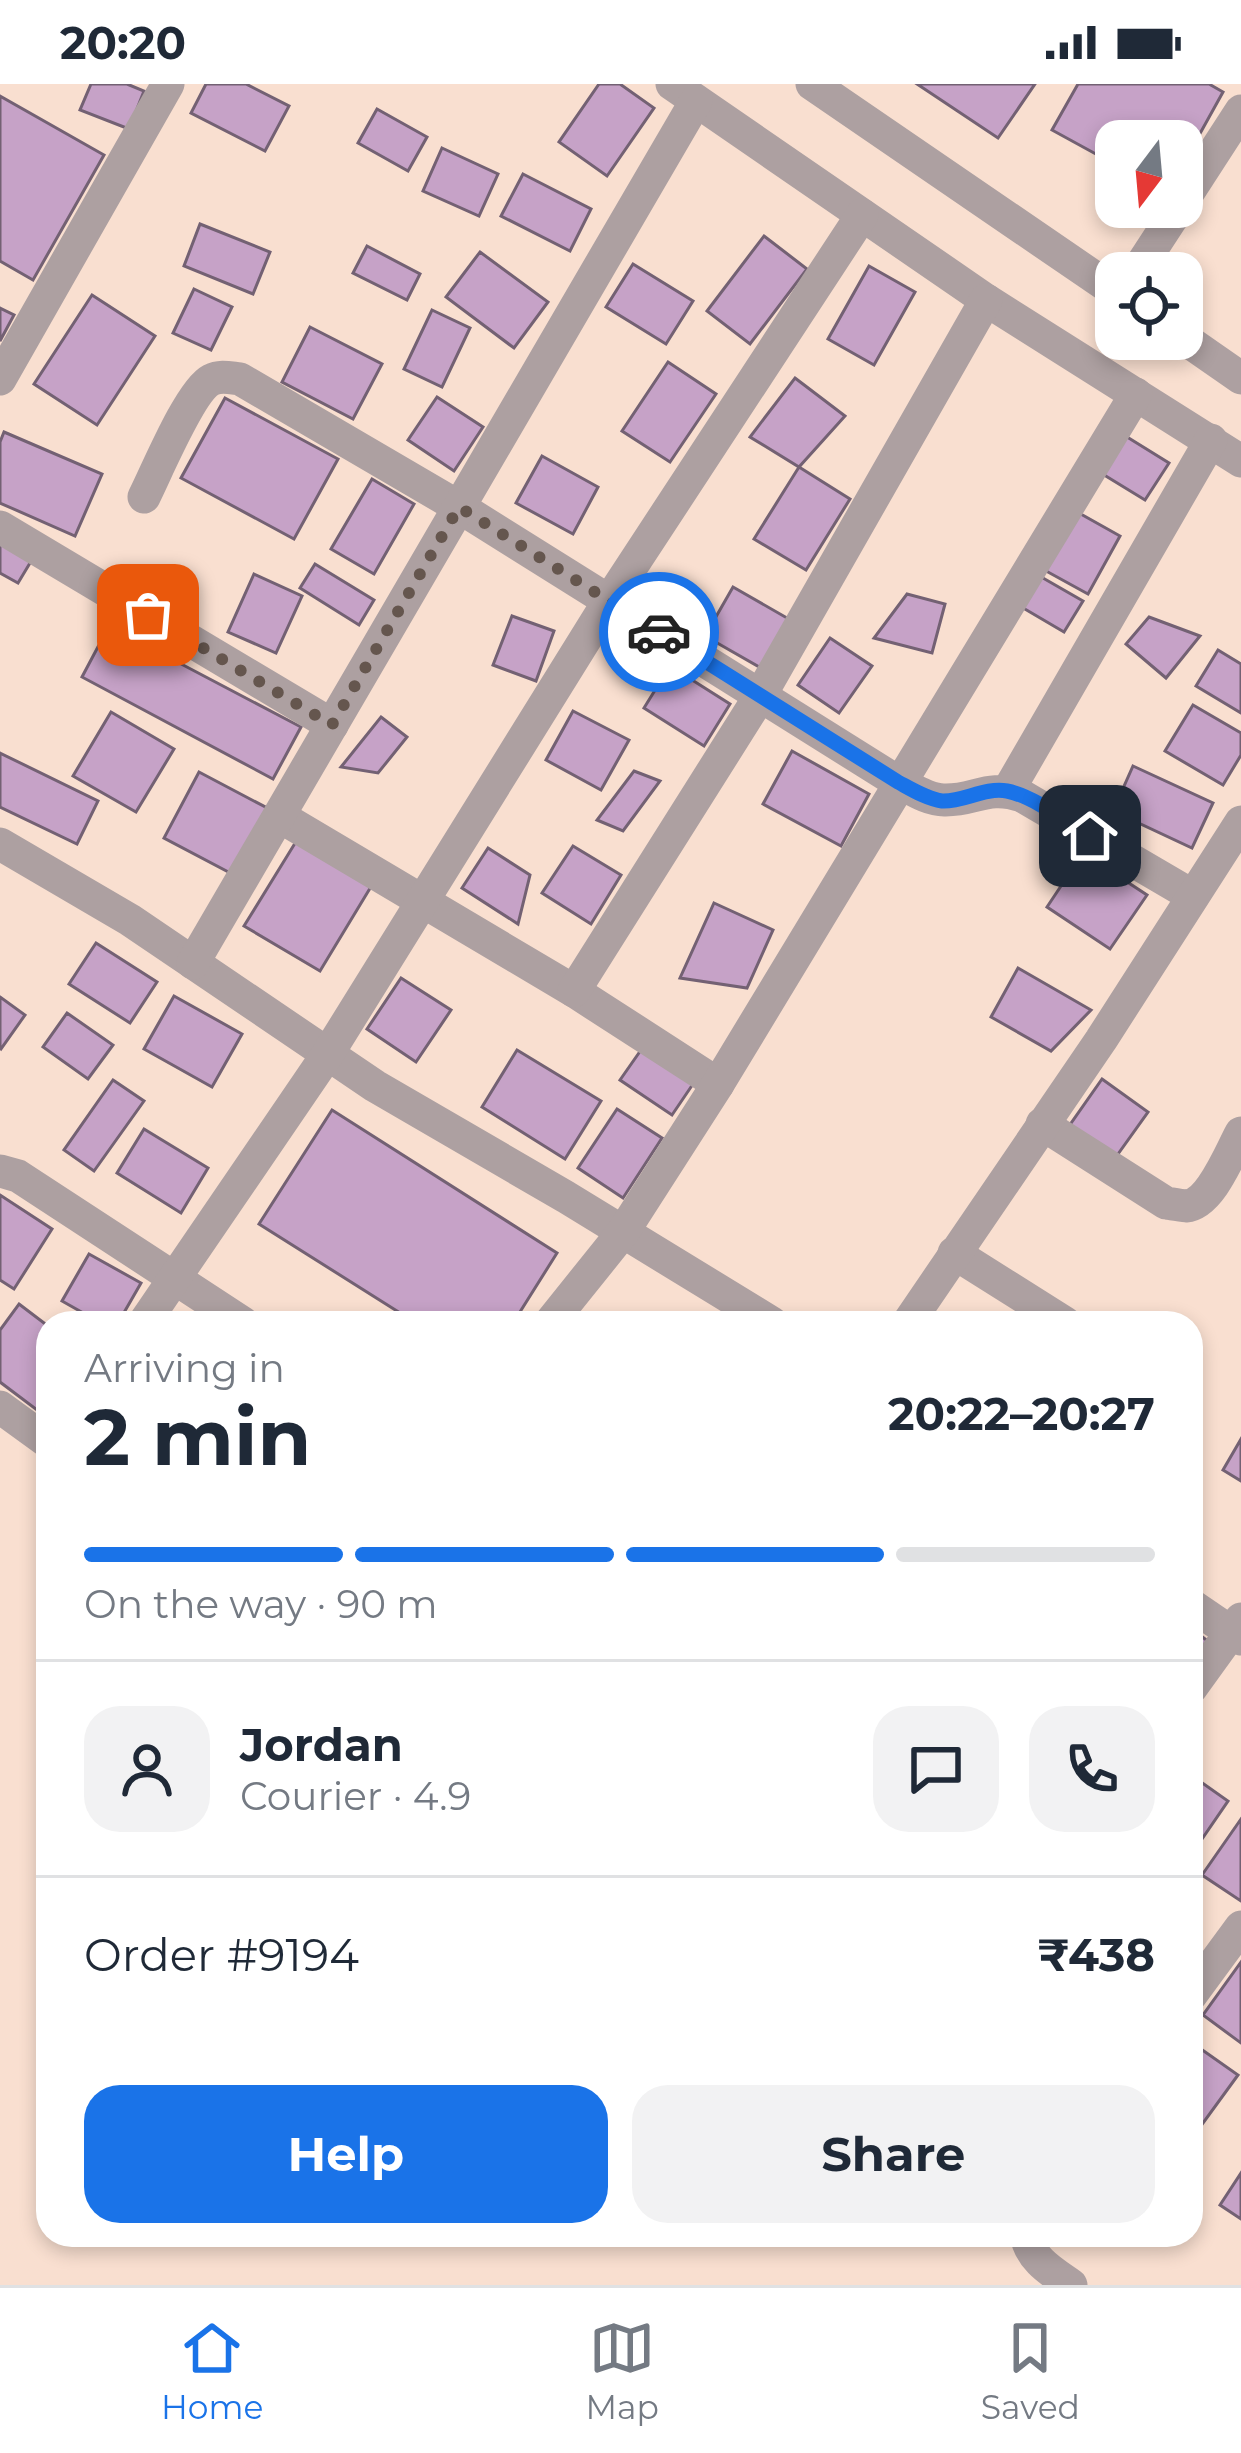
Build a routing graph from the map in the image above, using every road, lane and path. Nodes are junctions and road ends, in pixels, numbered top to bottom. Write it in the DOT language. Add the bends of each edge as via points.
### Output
graph roads {
  1 [pos="168,84"];
  2 [pos="812,84"];
  3 [pos="684,92"];
  4 [pos="1241,111"];
  5 [pos="1203,170"];
  6 [pos="862,214"];
  7 [pos="1095,278"];
  8 [pos="986,300"];
  9 [pos="1203,352"];
  10 [pos="1241,378"];
  11 [pos="0,379"];
  12 [pos="1136,394"];
  13 [pos="1211,440"];
  14 [pos="1241,461"];
  15 [pos="144,496"];
  16 [pos="459,507"];
  17 [pos="0,527"];
  18 [pos="609,601"];
  19 [pos="760,696"];
  20 [pos="332,725"];
  21 [pos="898,782"];
  22 [pos="1008,791"];
  23 [pos="279,816"];
  24 [pos="1241,822"];
  25 [pos="0,844"];
  26 [pos="1193,896"];
  27 [pos="422,899"];
  28 [pos="193,963"];
  29 [pos="574,991"];
  30 [pos="327,1055"];
  31 [pos="718,1084"];
  32 [pos="1042,1124"];
  33 [pos="1241,1133"];
  34 [pos="0,1171"];
  35 [pos="622,1232"];
  36 [pos="954,1253"];
  37 [pos="176,1278"];
  38 [pos="153,1311"];
  39 [pos="225,1311"];
  40 [pos="559,1311"];
  41 [pos="752,1311"];
  42 [pos="916,1311"];
  43 [pos="1046,1311"];
  44 [pos="0,1407"];
  45 [pos="36,1433"];
  46 [pos="1203,1612"];
  47 [pos="1238,1631"];
  48 [pos="1203,1673"];
  49 [pos="1241,1927"];
  50 [pos="1203,1979"];
  51 [pos="1029,2247"];
  52 [pos="1071,2285"];
  1 -- 11 [label="street"];
  2 -- 7 [label="street"];
  3 -- 6 [label="street"];
  3 -- 16 [label="street"];
  4 -- 5 [label="street"];
  6 -- 8 [label="street"];
  6 -- 18 [label="street"];
  8 -- 12 [label="street"];
  8 -- 19 [label="street"];
  9 -- 10 [label="street"];
  12 -- 13 [label="street"];
  12 -- 21 [label="street"];
  13 -- 14 [label="street"];
  13 -- 22 [label="street"];
  15 -- 16 [label="street" via="195,395 223,376"];
  16 -- 18 [label="street"];
  16 -- 20 [label="street"];
  17 -- 20 [label="street"];
  18 -- 19 [label="street"];
  18 -- 27 [label="street"];
  19 -- 21 [label="street"];
  19 -- 29 [label="street"];
  20 -- 23 [label="street"];
  21 -- 22 [label="street" via="940,801"];
  21 -- 31 [label="street"];
  22 -- 26 [label="street"];
  23 -- 27 [label="street"];
  23 -- 28 [label="street"];
  24 -- 26 [label="street"];
  25 -- 28 [label="street"];
  26 -- 32 [label="street"];
  27 -- 29 [label="street"];
  27 -- 30 [label="street"];
  28 -- 30 [label="street"];
  29 -- 31 [label="street"];
  30 -- 35 [label="street"];
  30 -- 37 [label="street"];
  31 -- 35 [label="street"];
  32 -- 33 [label="street" via="1166,1203 1186,1206 1211,1189"];
  32 -- 36 [label="street"];
  34 -- 37 [label="street"];
  35 -- 40 [label="street"];
  35 -- 41 [label="street"];
  36 -- 42 [label="street"];
  36 -- 43 [label="street"];
  37 -- 38 [label="street"];
  37 -- 39 [label="street"];
  44 -- 45 [label="street"];
  46 -- 47 [label="street"];
  47 -- 48 [label="street"];
  49 -- 50 [label="street"];
  51 -- 52 [label="street"];
}
